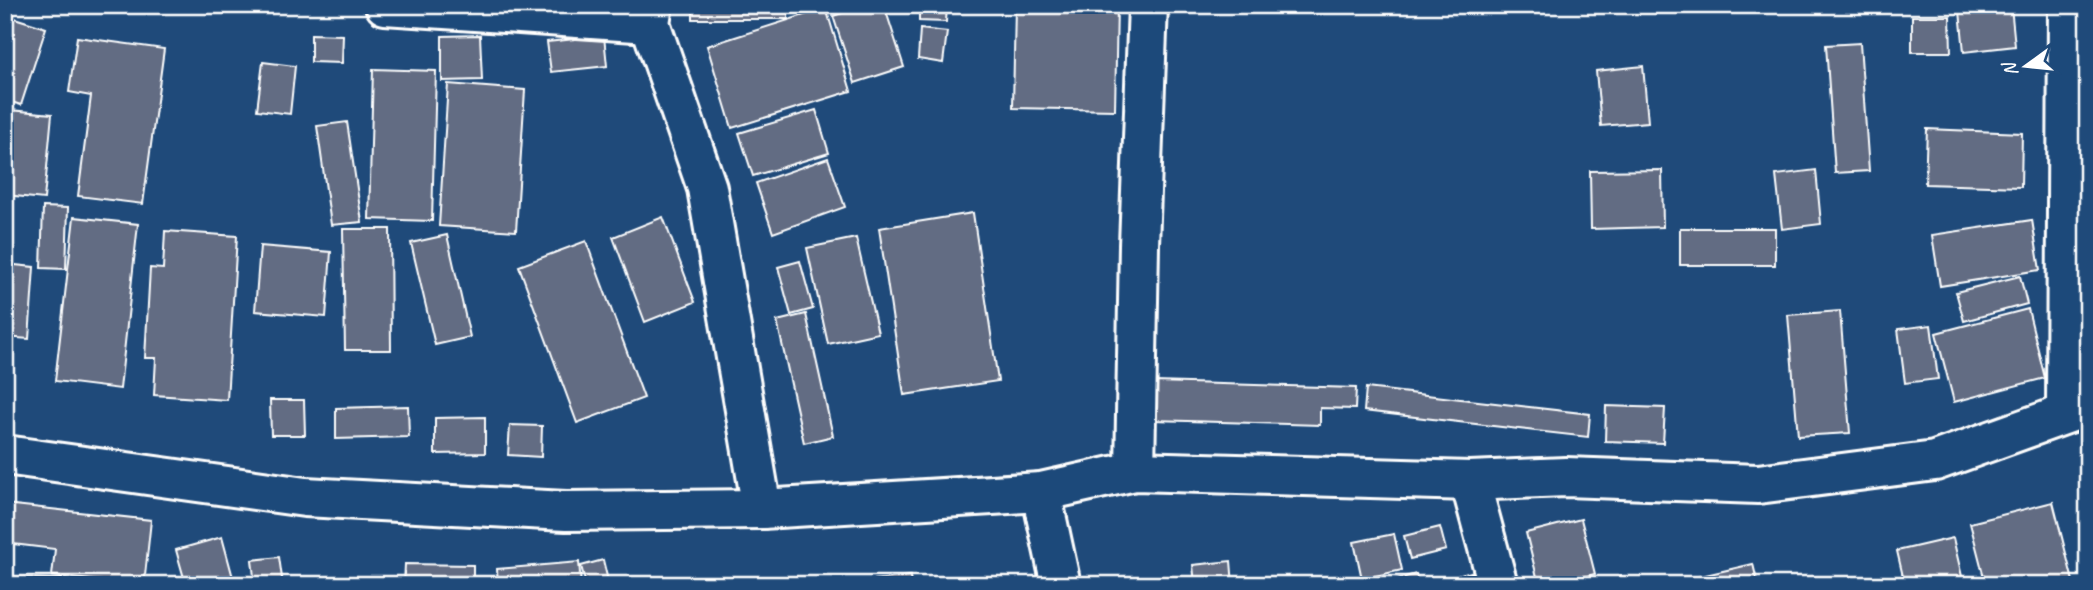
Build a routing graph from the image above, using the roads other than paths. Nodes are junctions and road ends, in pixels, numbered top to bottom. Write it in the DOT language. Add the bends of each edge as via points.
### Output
graph roads {
  1 [pos="385,5"];
  2 [pos="1148,5"];
  3 [pos="2068,5"];
  4 [pos="652,14"];
  5 [pos="2077,409"];
  6 [pos="5,455"];
  7 [pos="1135,471"];
  8 [pos="1470,481"];
  9 [pos="1041,492"];
  10 [pos="762,509"];
  11 [pos="1061,585"];
  12 [pos="1498,585"];
  1 -- 4 [label="main road"];
  2 -- 7 [label="main road"];
  3 -- 5 [label="main road"];
  4 -- 10 [label="main road" via="707,188"];
  5 -- 8 [label="main road" via="1935,461 1758,484 1566,477"];
  6 -- 10 [label="main road" via="305,497 566,511"];
  7 -- 8 [label="main road"];
  7 -- 9 [label="main road"];
  8 -- 12 [label="main road"];
  9 -- 10 [label="main road"];
  9 -- 11 [label="main road"];
}
